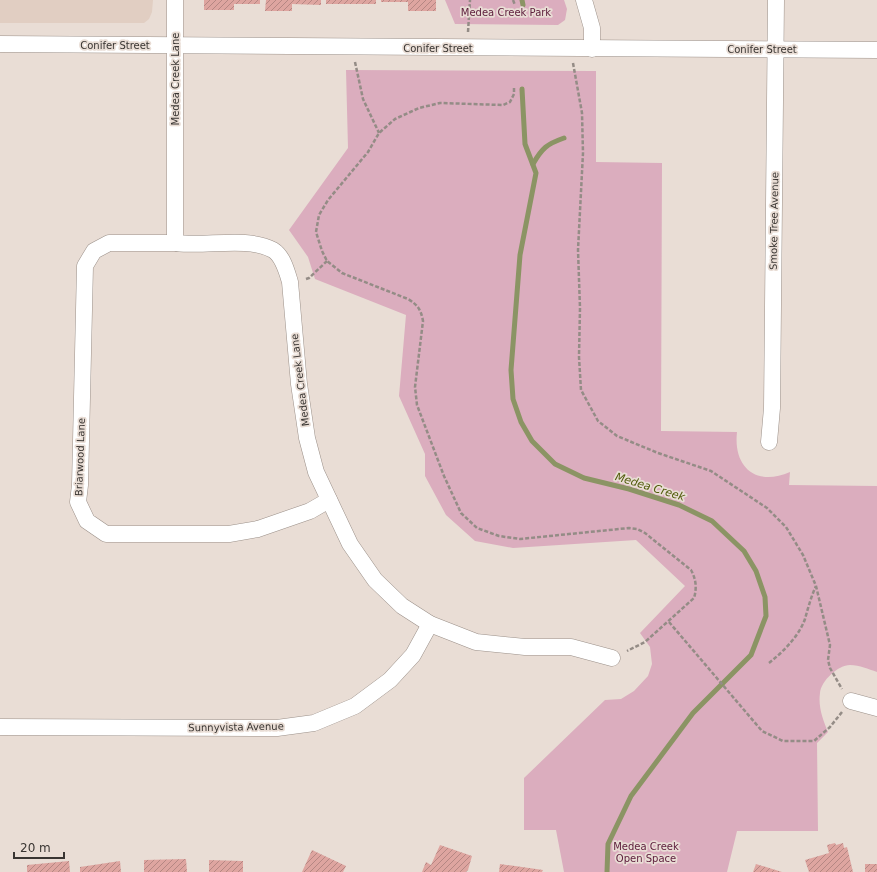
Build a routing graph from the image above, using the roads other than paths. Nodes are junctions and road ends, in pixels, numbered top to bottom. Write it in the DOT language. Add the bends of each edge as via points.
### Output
graph roads {
  1 [pos="175,0"];
  2 [pos="584,0"];
  3 [pos="776,0"];
  4 [pos="0,44"];
  5 [pos="175,46"];
  6 [pos="592,49"];
  7 [pos="776,49"];
  8 [pos="877,50"];
  9 [pos="177,243"];
  10 [pos="769,442"];
  11 [pos="329,500"];
  12 [pos="430,624"];
  13 [pos="612,658"];
  14 [pos="851,701"];
  15 [pos="877,708"];
  16 [pos="0,728"];
  1 -- 5 [label="street, Medea Creek Lane"];
  2 -- 6 [label="street" via="592,28"];
  3 -- 7 [label="street, Smoke Tree Avenue"];
  4 -- 5 [label="street, Conifer Street"];
  5 -- 6 [label="street, Conifer Street"];
  5 -- 9 [label="street, Medea Creek Lane"];
  6 -- 7 [label="street, Conifer Street"];
  7 -- 8 [label="street, Conifer Street"];
  7 -- 10 [label="street, Smoke Tree Avenue" via="772,408"];
  9 -- 11 [label="street, Medea Creek Lane" via="253,244 274,250 286,266 290,282 299,384 307,438 316,472"];
  9 -- 11 [label="street, Briarwood Lane" via="109,244 94,251 85,266 78,502 87,522 106,534 229,534 258,529 310,511"];
  11 -- 12 [label="street, Medea Creek Lane" via="350,544 375,580 402,606"];
  12 -- 13 [label="street, Medea Creek Lane" via="476,642 525,647 571,647"];
  12 -- 16 [label="street, Sunnyvista Avenue" via="413,655 390,680 355,706 314,723 277,728"];
  14 -- 15 [label="street"];
}
